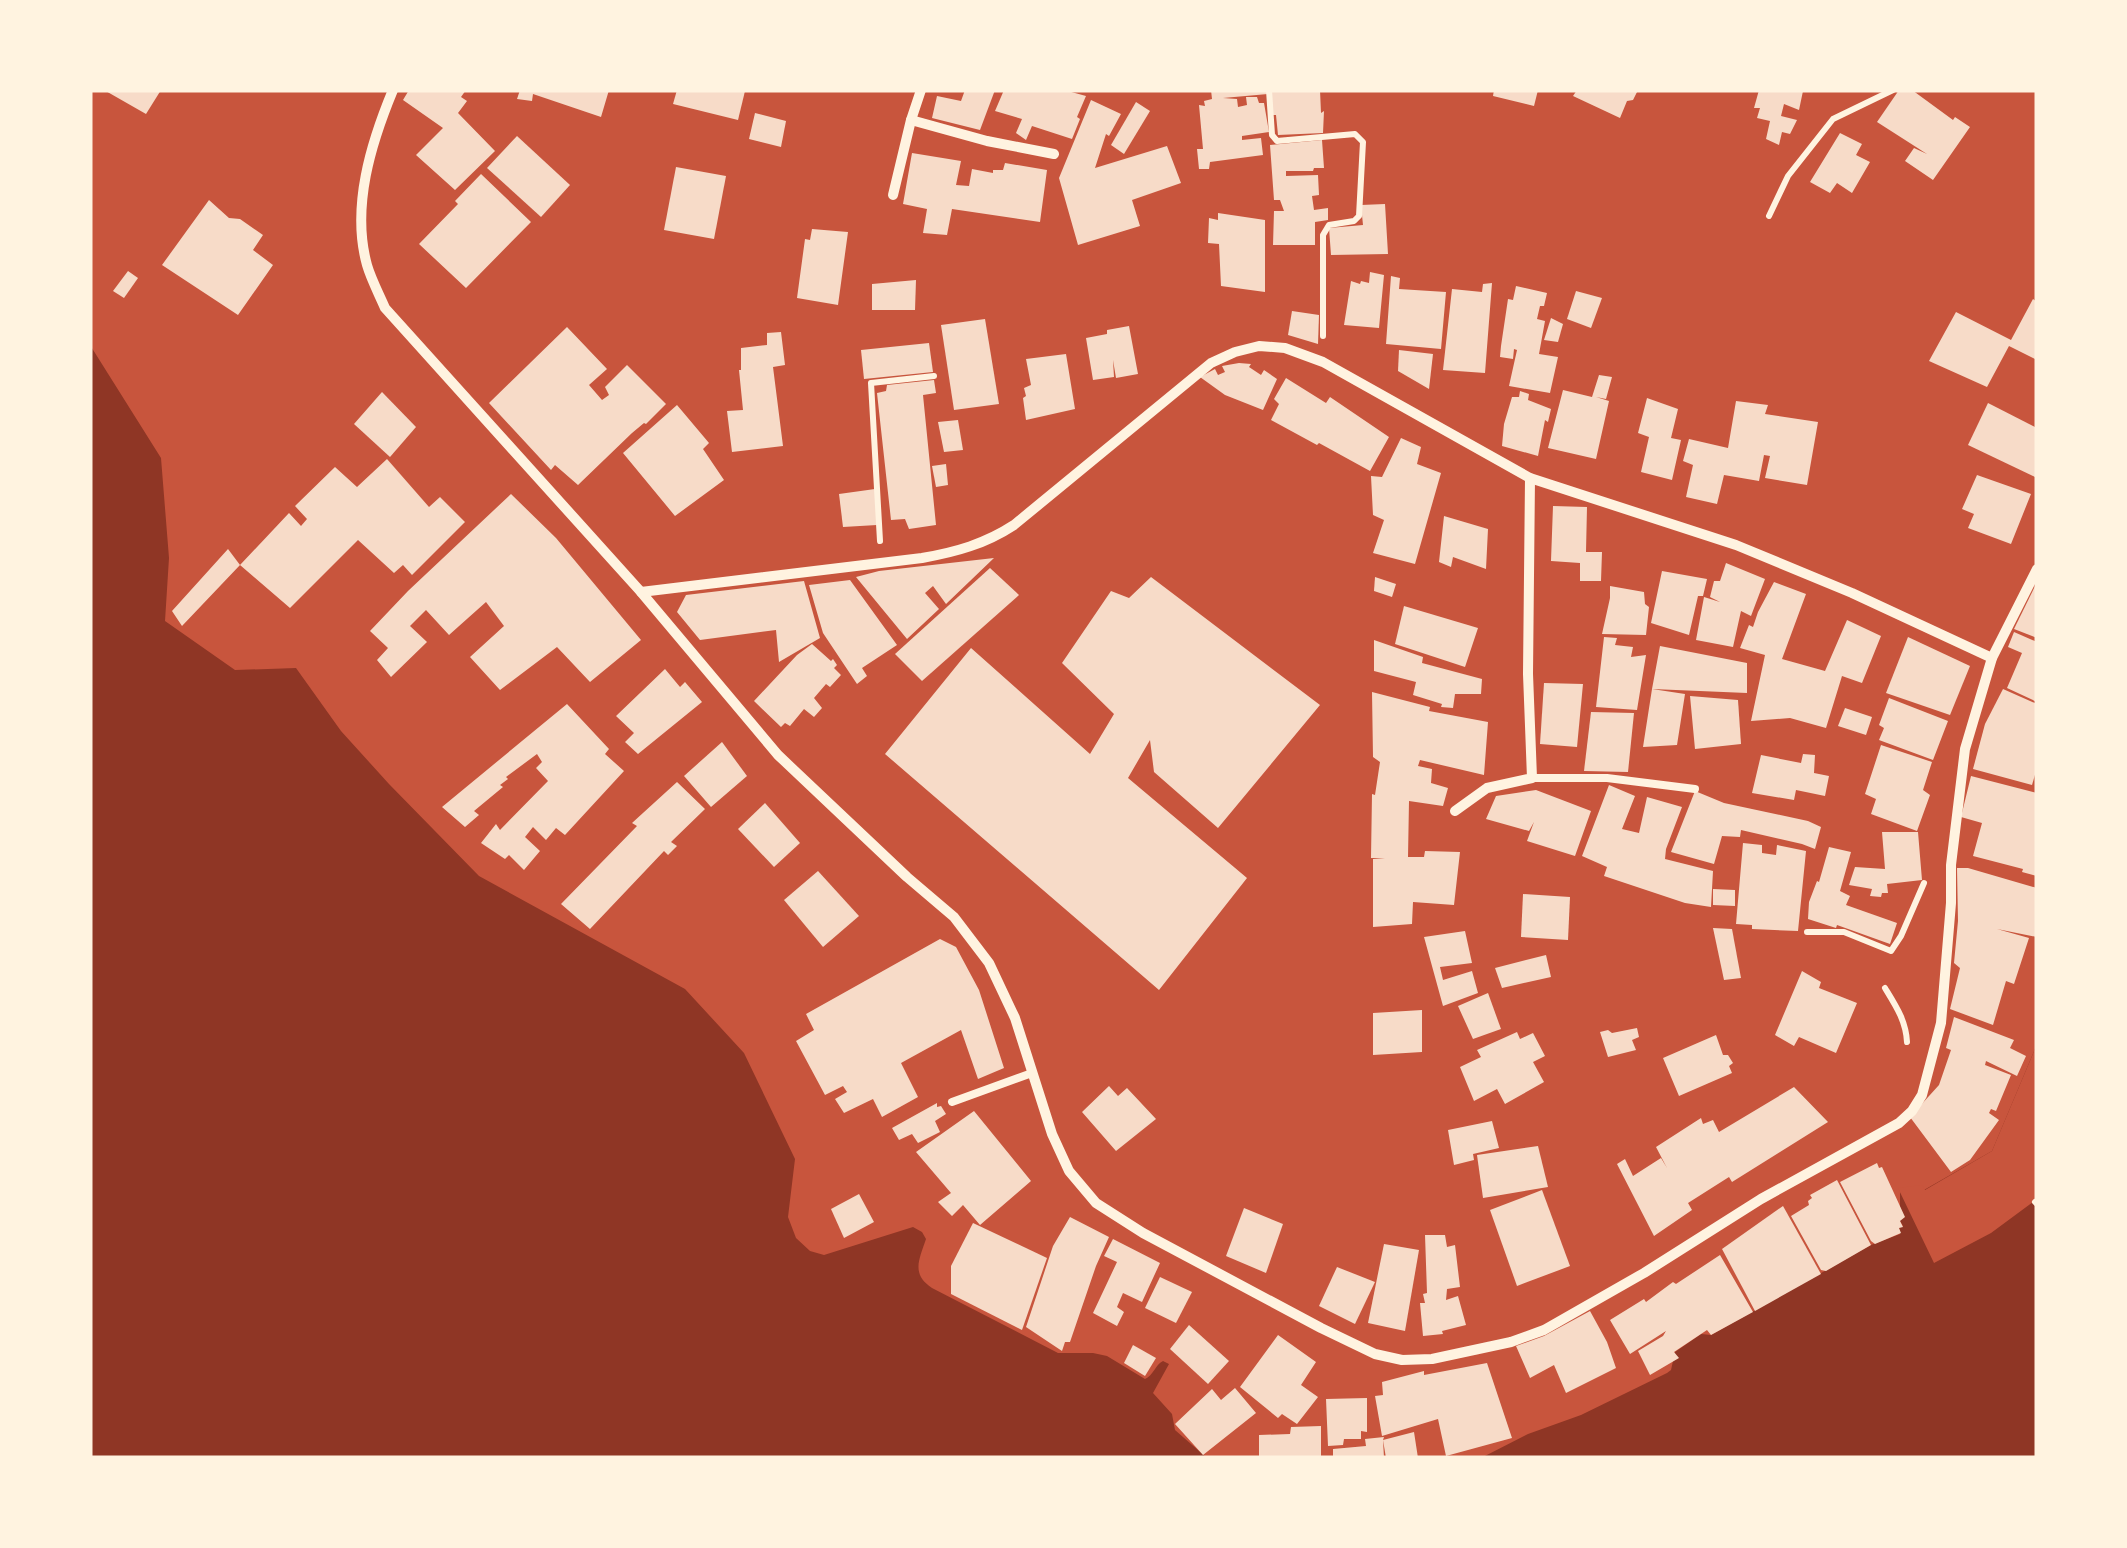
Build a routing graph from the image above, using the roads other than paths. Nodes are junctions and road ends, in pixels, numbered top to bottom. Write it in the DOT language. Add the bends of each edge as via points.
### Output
graph roads {
  1 [pos="394,90"];
  2 [pos="921,90"];
  3 [pos="911,120"];
  4 [pos="1054,154"];
  5 [pos="893,194"];
  6 [pos="1530,478"];
  7 [pos="2037,569"];
  8 [pos="641,592"];
  9 [pos="1992,658"];
  10 [pos="1532,778"];
  11 [pos="1695,789"];
  12 [pos="1454,811"];
  13 [pos="1032,1073"];
  14 [pos="952,1102"];
  1 -- 8 [label="street" via="379,126 361,226 367,266 385,308"];
  2 -- 3 [label="street"];
  3 -- 4 [label="street"];
  3 -- 5 [label="street"];
  6 -- 8 [label="street" via="1323,362 1259,346 1212,363 992,539 956,552"];
  6 -- 9 [label="street" via="1736,545"];
  6 -- 10 [label="street"];
  7 -- 9 [label="street"];
  8 -- 13 [label="street" via="778,756 954,918 989,963"];
  9 -- 13 [label="street" via="1965,749 1942,1024 1912,1111 1544,1330 1432,1359 1402,1360 1321,1328 1096,1203 1068,1171"];
  10 -- 11 [label="lane" via="1607,778"];
  10 -- 12 [label="street" via="1486,788"];
  13 -- 14 [label="lane"];
}
